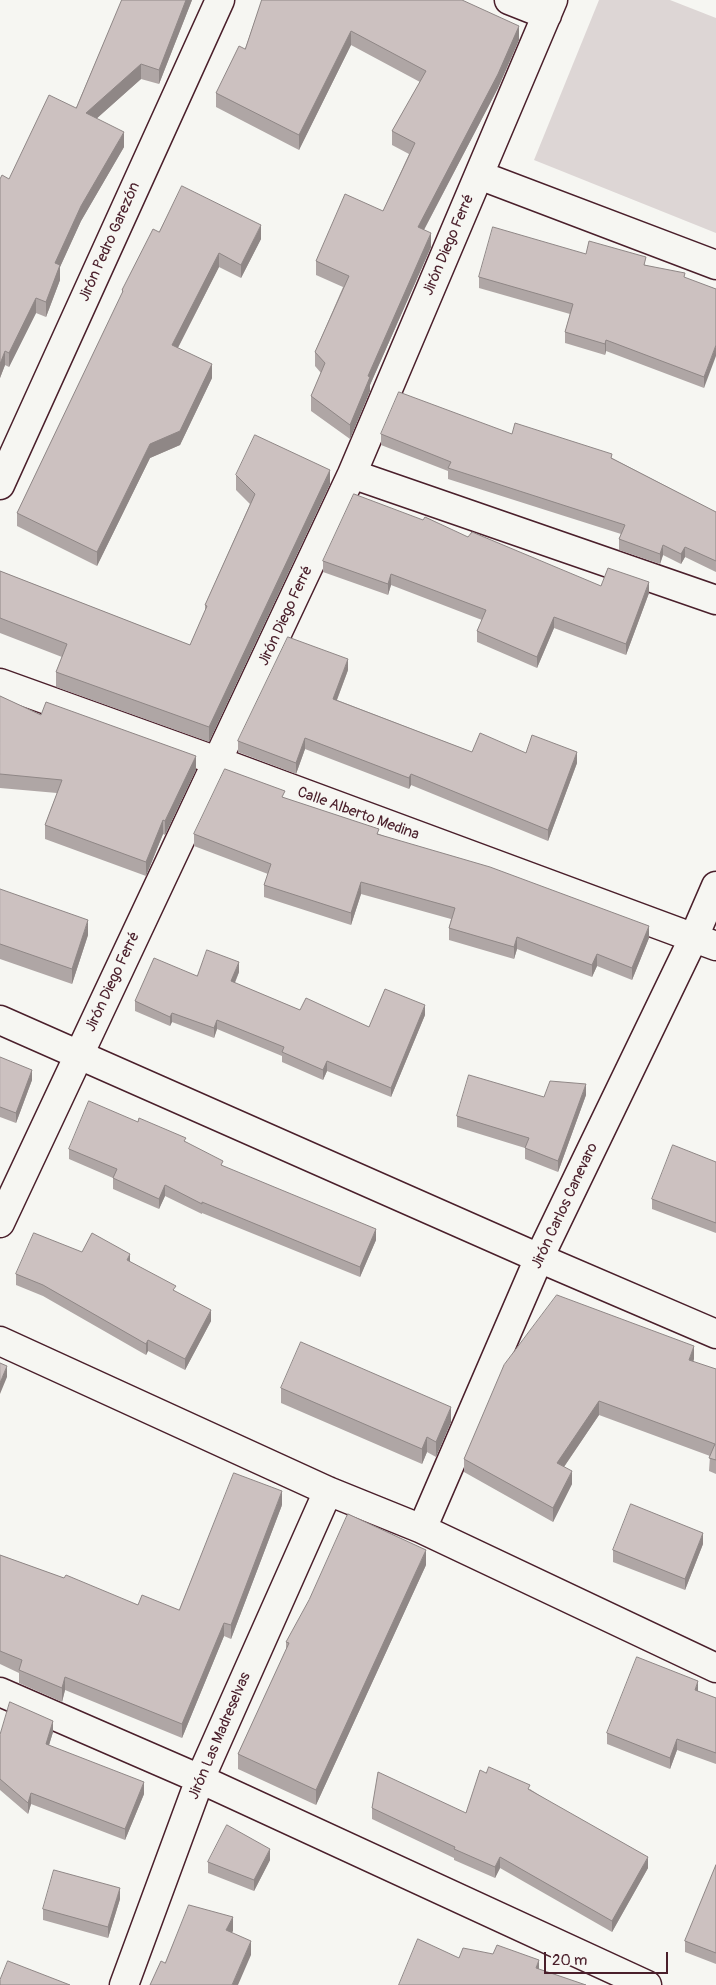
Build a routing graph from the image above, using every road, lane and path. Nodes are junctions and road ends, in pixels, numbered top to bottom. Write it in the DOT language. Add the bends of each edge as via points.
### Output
graph roads {
  1 [pos="220,0"];
  2 [pos="509,0"];
  3 [pos="550,8"];
  4 [pos="478,175"];
  5 [pos="716,265"];
  6 [pos="352,474"];
  7 [pos="0,485"];
  8 [pos="716,600"];
  9 [pos="0,683"];
  10 [pos="218,761"];
  11 [pos="716,886"];
  12 [pos="705,942"];
  13 [pos="0,1020"];
  14 [pos="79,1055"];
  15 [pos="0,1223"];
  16 [pos="539,1258"];
  17 [pos="716,1334"];
  18 [pos="0,1342"];
  19 [pos="328,1491"];
  20 [pos="422,1529"];
  21 [pos="716,1668"];
  22 [pos="0,1692"];
  23 [pos="200,1779"];
  24 [pos="124,1985"];
  25 [pos="647,1985"];
  1 -- 7 [label="street, Jirón Pedro Garezón"];
  2 -- 3 [label="street"];
  3 -- 4 [label="street, Jirón Diego Ferré"];
  4 -- 5 [label="street"];
  4 -- 6 [label="street, Jirón Diego Ferré"];
  6 -- 8 [label="street"];
  6 -- 10 [label="street, Jirón Diego Ferré"];
  9 -- 10 [label="street, Calle Alberto Medina"];
  10 -- 12 [label="street, Calle Alberto Medina"];
  10 -- 14 [label="street, Jirón Diego Ferré"];
  11 -- 12 [label="street, Jirón Carlos Canevaro"];
  12 -- 16 [label="street, Jirón Carlos Canevaro"];
  13 -- 14 [label="street"];
  14 -- 15 [label="street, Jirón Diego Ferré"];
  14 -- 16 [label="street"];
  16 -- 17 [label="street"];
  16 -- 20 [label="street, Jirón Carlos Canevaro"];
  18 -- 19 [label="street"];
  19 -- 20 [label="street"];
  19 -- 23 [label="street, Jirón Las Madreselvas"];
  20 -- 21 [label="street"];
  22 -- 23 [label="street"];
  23 -- 24 [label="street, Jirón Las Madreselvas"];
  23 -- 25 [label="street"];
}
